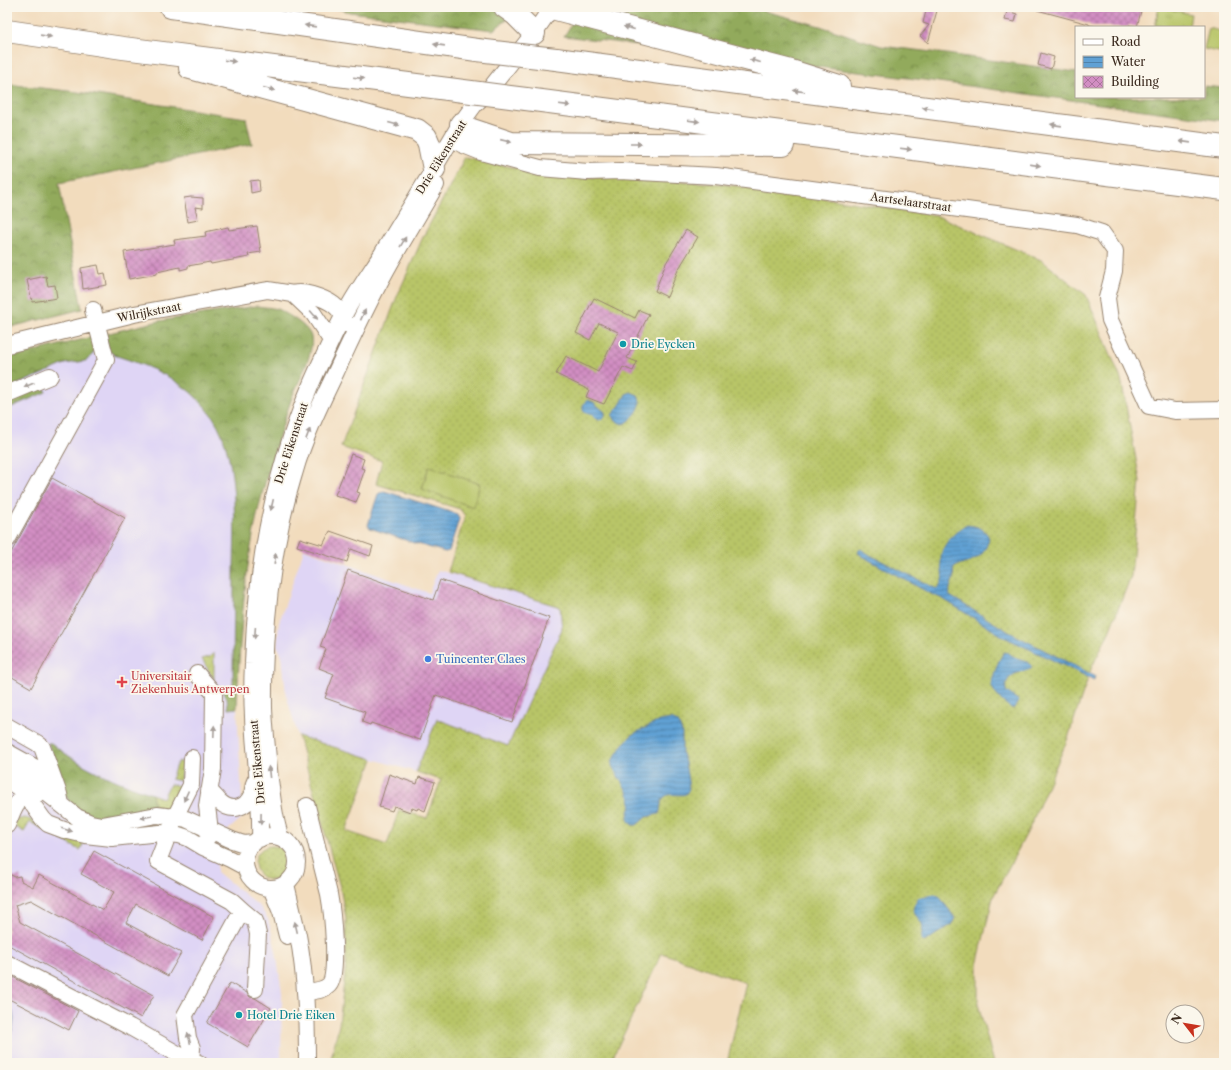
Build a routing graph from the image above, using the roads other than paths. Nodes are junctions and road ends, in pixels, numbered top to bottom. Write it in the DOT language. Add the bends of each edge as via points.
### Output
graph roads {
  1 [pos="171,7"];
  2 [pos="181,7"];
  3 [pos="505,7"];
  4 [pos="552,7"];
  5 [pos="176,8"];
  6 [pos="7,31"];
  7 [pos="534,33"];
  8 [pos="123,48"];
  9 [pos="900,104"];
  10 [pos="464,132"];
  11 [pos="880,146"];
  12 [pos="1224,147"];
  13 [pos="434,169"];
  14 [pos="1224,189"];
  15 [pos="362,286"];
  16 [pos="293,294"];
  17 [pos="324,299"];
  18 [pos="95,316"];
  19 [pos="343,316"];
  20 [pos="331,340"];
  21 [pos="7,345"];
  22 [pos="50,376"];
  23 [pos="328,388"];
  24 [pos="7,394"];
  25 [pos="1224,410"];
  26 [pos="7,540"];
  27 [pos="265,582"];
  28 [pos="196,674"];
  29 [pos="7,726"];
  30 [pos="7,734"];
  31 [pos="7,743"];
  32 [pos="7,752"];
  33 [pos="192,758"];
  34 [pos="7,769"];
  35 [pos="257,778"];
  36 [pos="7,780"];
  37 [pos="52,781"];
  38 [pos="209,791"];
  39 [pos="27,796"];
  40 [pos="307,806"];
  41 [pos="175,817"];
  42 [pos="43,820"];
  43 [pos="9,821"];
  44 [pos="210,831"];
  45 [pos="169,834"];
  46 [pos="281,838"];
  47 [pos="257,841"];
  48 [pos="203,847"];
  49 [pos="245,867"];
  50 [pos="278,886"];
  51 [pos="243,911"];
  52 [pos="7,963"];
  53 [pos="255,989"];
  54 [pos="305,992"];
  55 [pos="193,1062"];
  56 [pos="296,1063"];
  57 [pos="307,1063"];
  1 -- 5 [label="highway"];
  2 -- 5 [label="highway"];
  3 -- 7 [label="highway"];
  4 -- 7 [label="street, Drie Eikenstraat"];
  9 -- 4 [label="highway, one-way" via="791,71"];
  9 -- 5 [label="highway, one-way, bridge"];
  6 -- 8 [label="highway, one-way"];
  7 -- 10 [label="street, Drie Eikenstraat" via="485,95 483,107"];
  8 -- 11 [label="highway, one-way, bridge"];
  8 -- 13 [label="highway, one-way" via="417,130 426,137"];
  12 -- 9 [label="highway, one-way"];
  10 -- 11 [label="highway, one-way" via="511,143"];
  10 -- 13 [label="street, Drie Eikenstraat"];
  23 -- 10 [label="street, Drie Eikenstraat, one-way" via="383,276"];
  10 -- 25 [label="street, Aartselaarstraat" via="481,152 540,168 716,176 1077,225 1102,233 1115,251 1114,271 1107,298 1110,320 1149,406 1175,411"];
  11 -- 14 [label="highway, one-way"];
  13 -- 15 [label="street, Drie Eikenstraat"];
  15 -- 17 [label="street, Wilrijkstraat" via="351,296 335,300"];
  15 -- 19 [label="street, Drie Eikenstraat"];
  16 -- 17 [label="street, Wilrijkstraat" via="300,292"];
  16 -- 18 [label="street, Wilrijkstraat" via="262,291 134,314"];
  16 -- 20 [label="street, one-way" via="313,313"];
  17 -- 19 [label="street, Wilrijkstraat" via="334,304"];
  18 -- 21 [label="street, Wilrijkstraat"];
  18 -- 26 [label="street" via="106,360"];
  19 -- 20 [label="street, Drie Eikenstraat"];
  19 -- 23 [label="street" via="346,329 329,371"];
  20 -- 27 [label="street, Drie Eikenstraat, one-way" via="312,382 283,461 268,525"];
  22 -- 24 [label="street, one-way"];
  27 -- 23 [label="street, Drie Eikenstraat, one-way" via="294,474 310,427"];
  27 -- 35 [label="street, Drie Eikenstraat, one-way" via="252,671"];
  46 -- 27 [label="street, Drie Eikenstraat, one-way" via="274,814 265,722"];
  38 -- 28 [label="street, one-way" via="213,769 214,693"];
  29 -- 37 [label="street" via="42,747"];
  30 -- 37 [label="street"];
  31 -- 37 [label="street"];
  32 -- 37 [label="street" via="36,768"];
  33 -- 41 [label="street, one-way" via="191,785"];
  34 -- 37 [label="street" via="34,783"];
  35 -- 38 [label="street" via="253,784 251,798 243,807 229,808"];
  35 -- 47 [label="street, Drie Eikenstraat, one-way" via="261,815"];
  36 -- 39 [label="street"];
  37 -- 39 [label="street" via="33,795"];
  41 -- 37 [label="street, one-way" via="157,815 102,825 91,823 77,817"];
  38 -- 44 [label="street" via="206,806"];
  39 -- 42 [label="street"];
  39 -- 43 [label="street" via="16,804"];
  40 -- 54 [label="street" via="329,894 334,972 330,984 326,987"];
  41 -- 44 [label="street" via="186,819"];
  41 -- 45 [label="street"];
  42 -- 43 [label="street" via="22,815"];
  42 -- 45 [label="street, one-way" via="64,830 85,835 112,838"];
  44 -- 47 [label="street" via="244,844"];
  44 -- 48 [label="street"];
  45 -- 48 [label="street" via="188,838"];
  45 -- 51 [label="street" via="158,861 232,901"];
  46 -- 47 [label="street" via="266,837"];
  46 -- 50 [label="street" via="294,851 297,865 292,877"];
  47 -- 49 [label="street" via="246,856"];
  48 -- 49 [label="street"];
  49 -- 50 [label="street" via="254,882 262,886"];
  54 -- 50 [label="street, one-way" via="298,935"];
  50 -- 56 [label="street" via="297,1002"];
  51 -- 53 [label="street" via="255,922 258,934"];
  55 -- 51 [label="street, one-way" via="185,1015"];
  52 -- 55 [label="street"];
  54 -- 57 [label="street"];
}
